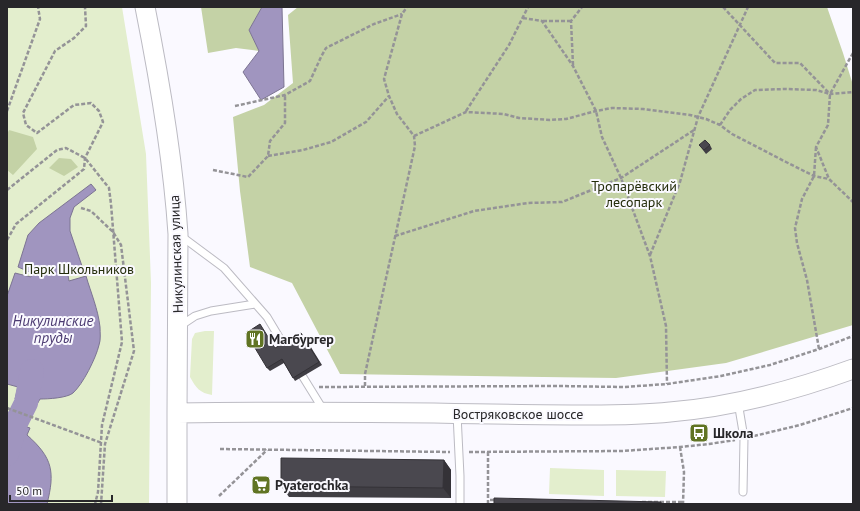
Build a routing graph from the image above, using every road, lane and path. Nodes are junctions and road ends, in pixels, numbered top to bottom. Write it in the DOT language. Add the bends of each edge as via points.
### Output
graph roads {
  1 [pos="38,7"];
  2 [pos="85,7"];
  3 [pos="145,7"];
  4 [pos="407,7"];
  5 [pos="528,7"];
  6 [pos="582,7"];
  7 [pos="723,7"];
  8 [pos="748,7"];
  9 [pos="402,14"];
  10 [pos="523,18"];
  11 [pos="542,20"];
  12 [pos="571,21"];
  13 [pos="740,25"];
  14 [pos="853,53"];
  15 [pos="573,66"];
  16 [pos="853,92"];
  17 [pos="830,94"];
  18 [pos="285,95"];
  19 [pos="389,96"];
  20 [pos="235,106"];
  21 [pos="7,111"];
  22 [pos="596,111"];
  23 [pos="466,112"];
  24 [pos="698,117"];
  25 [pos="720,125"];
  26 [pos="694,130"];
  27 [pos="414,136"];
  28 [pos="816,146"];
  29 [pos="268,156"];
  30 [pos="85,158"];
  31 [pos="213,170"];
  32 [pos="814,176"];
  33 [pos="621,178"];
  34 [pos="829,178"];
  35 [pos="7,190"];
  36 [pos="853,202"];
  37 [pos="81,208"];
  38 [pos="113,232"];
  39 [pos="178,234"];
  40 [pos="395,236"];
  41 [pos="7,240"];
  42 [pos="650,256"];
  43 [pos="255,304"];
  44 [pos="177,327"];
  45 [pos="853,336"];
  46 [pos="285,347"];
  47 [pos="819,349"];
  48 [pos="853,369"];
  49 [pos="303,377"];
  50 [pos="667,384"];
  51 [pos="365,386"];
  52 [pos="309,387"];
  53 [pos="738,402"];
  54 [pos="7,408"];
  55 [pos="853,408"];
  56 [pos="325,412"];
  57 [pos="177,413"];
  58 [pos="457,414"];
  59 [pos="744,438"];
  60 [pos="101,442"];
  61 [pos="105,444"];
  62 [pos="680,447"];
  63 [pos="220,449"];
  64 [pos="267,450"];
  65 [pos="459,452"];
  66 [pos="488,452"];
  67 [pos="743,492"];
  68 [pos="220,496"];
  69 [pos="488,500"];
  70 [pos="503,500"];
  71 [pos="636,502"];
  72 [pos="683,503"];
  73 [pos="95,504"];
  74 [pos="101,504"];
  75 [pos="178,504"];
  76 [pos="460,504"];
  77 [pos="488,504"];
  1 -- 21 [label="path" via="40,19"];
  2 -- 30 [label="path" via="86,26 55,51 23,113 26,125 37,133 74,105 90,103 99,111 103,122"];
  3 -- 39 [label="street, Никулинская улица" via="168,136"];
  4 -- 9 [label="path"];
  5 -- 10 [label="path"];
  6 -- 12 [label="path"];
  7 -- 13 [label="path"];
  8 -- 13 [label="path"];
  9 -- 18 [label="path" via="374,24 326,48 310,81"];
  9 -- 19 [label="path" via="384,79"];
  10 -- 11 [label="path"];
  10 -- 23 [label="path" via="509,45"];
  11 -- 12 [label="path"];
  11 -- 15 [label="path"];
  12 -- 15 [label="path"];
  13 -- 17 [label="path" via="775,63 800,63"];
  13 -- 24 [label="path"];
  14 -- 17 [label="path"];
  15 -- 22 [label="path"];
  16 -- 17 [label="path"];
  17 -- 25 [label="path" via="816,90 786,88 755,90 741,99"];
  17 -- 28 [label="path" via="828,125"];
  18 -- 20 [label="path"];
  18 -- 29 [label="path" via="285,123 270,141"];
  19 -- 27 [label="path" via="397,114"];
  19 -- 29 [label="path" via="366,122 331,142"];
  22 -- 23 [label="path" via="566,119 550,120"];
  22 -- 24 [label="path" via="612,108 643,109"];
  22 -- 33 [label="path" via="602,137"];
  23 -- 27 [label="path"];
  24 -- 25 [label="path"];
  24 -- 26 [label="path"];
  25 -- 32 [label="path" via="732,134"];
  26 -- 33 [label="path"];
  26 -- 42 [label="path" via="680,182"];
  27 -- 40 [label="path" via="415,146"];
  28 -- 32 [label="path"];
  28 -- 34 [label="path"];
  29 -- 31 [label="path" via="248,177"];
  30 -- 35 [label="path" via="66,148 57,150"];
  30 -- 38 [label="path" via="109,188"];
  30 -- 41 [label="path" via="84,169 16,224"];
  32 -- 34 [label="path"];
  32 -- 47 [label="path" via="802,199 794,228 807,280"];
  33 -- 40 [label="path" via="562,202 528,203 474,211"];
  33 -- 42 [label="path"];
  34 -- 36 [label="path"];
  37 -- 38 [label="path" via="91,212"];
  38 -- 60 [label="path" via="122,342 102,425"];
  38 -- 61 [label="path" via="121,245 134,351"];
  39 -- 43 [label="lane" via="224,268"];
  39 -- 44 [label="street, Никулинская улица"];
  40 -- 51 [label="path" via="365,374"];
  42 -- 50 [label="path" via="666,326"];
  43 -- 44 [label="lane" via="211,311 195,316"];
  43 -- 46 [label="lane" via="267,317"];
  44 -- 57 [label="street, Никулинская улица"];
  45 -- 47 [label="path"];
  47 -- 50 [label="path" via="770,365"];
  48 -- 53 [label="street, Востряковское шоссе" via="788,390"];
  49 -- 52 [label="lane"];
  50 -- 51 [label="path" via="624,387"];
  51 -- 52 [label="path"];
  52 -- 56 [label="lane"];
  53 -- 58 [label="street, Востряковское шоссе" via="670,412 632,414"];
  53 -- 59 [label="lane"];
  54 -- 60 [label="path"];
  55 -- 59 [label="path" via="800,425"];
  56 -- 57 [label="street, Востряковское шоссе"];
  56 -- 58 [label="street, Востряковское шоссе"];
  57 -- 75 [label="street, Никулинская улица"];
  58 -- 65 [label="lane"];
  59 -- 62 [label="path"];
  59 -- 67 [label="lane"];
  60 -- 61 [label="path"];
  60 -- 73 [label="path"];
  61 -- 74 [label="path"];
  62 -- 66 [label="path" via="622,451"];
  62 -- 72 [label="path" via="684,472"];
  63 -- 64 [label="path"];
  64 -- 65 [label="path"];
  64 -- 68 [label="path"];
  65 -- 66 [label="path"];
  65 -- 76 [label="lane"];
  66 -- 69 [label="path"];
  69 -- 70 [label="path"];
  69 -- 77 [label="path"];
  71 -- 72 [label="path"];
}
